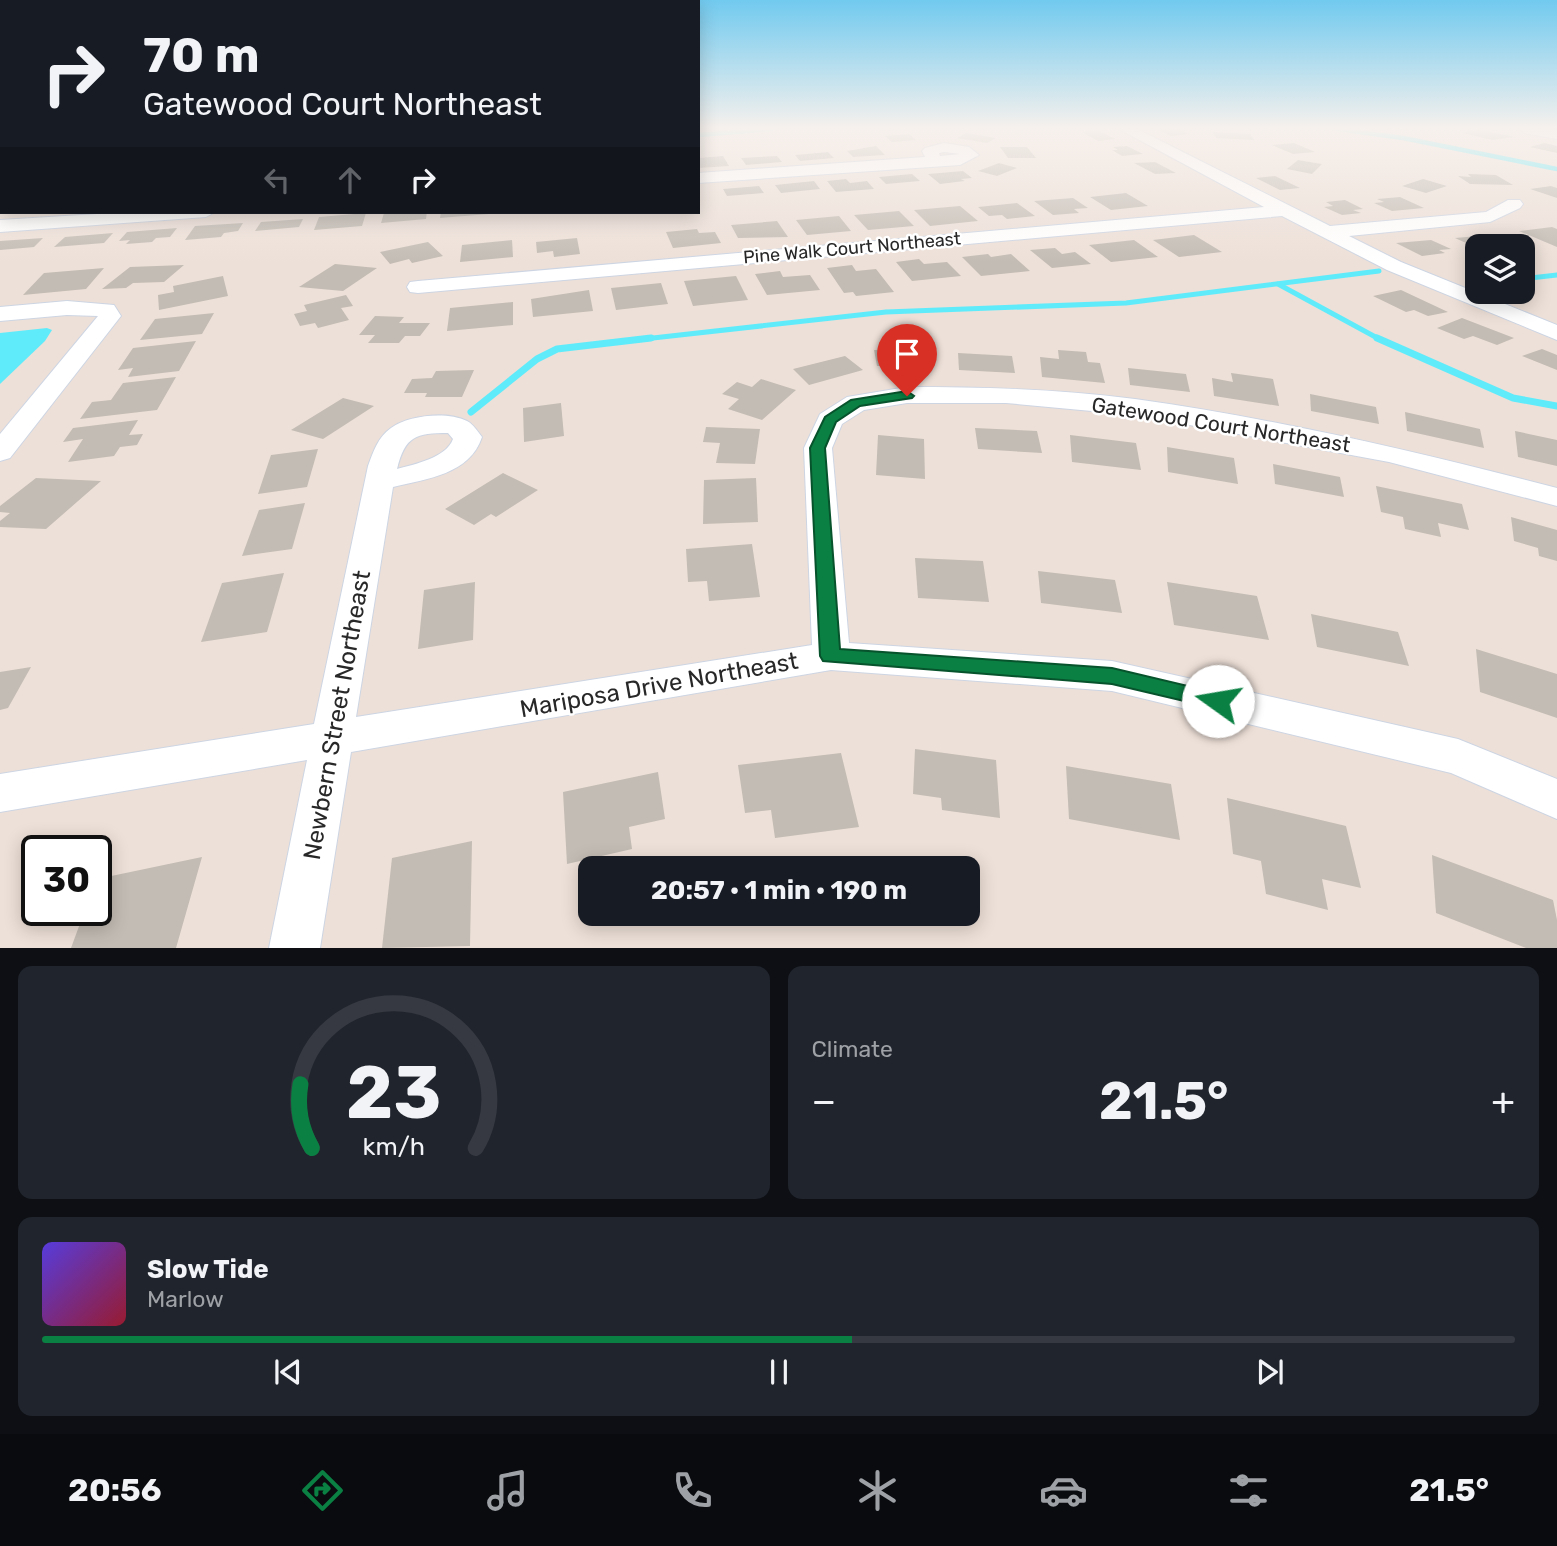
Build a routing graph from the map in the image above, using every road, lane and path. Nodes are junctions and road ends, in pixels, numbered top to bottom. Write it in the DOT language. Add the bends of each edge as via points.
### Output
graph roads {
  1 [pos="764,173"];
  2 [pos="1213,173"];
  3 [pos="700,178"];
  4 [pos="1514,204"];
  5 [pos="1286,210"];
  6 [pos="177,214"];
  7 [pos="0,226"];
  8 [pos="1327,232"];
  9 [pos="418,287"];
  10 [pos="0,314"];
  11 [pos="1557,333"];
  12 [pos="0,452"];
  13 [pos="379,482"];
  14 [pos="1557,497"];
  15 [pos="831,656"];
  16 [pos="333,740"];
  17 [pos="0,793"];
  18 [pos="1557,799"];
  19 [pos="294,947"];
  1 -- 3 [label="street"];
  2 -- 5 [label="street"];
  4 -- 8 [label="street" via="1490,217"];
  5 -- 8 [label="street"];
  5 -- 9 [label="street, Pine Walk Court Northeast"];
  6 -- 7 [label="street"];
  8 -- 11 [label="street" via="1394,266"];
  10 -- 12 [label="street" via="90,307 106,310 110,316"];
  13 -- 16 [label="street, Newbern Street Northeast"];
  14 -- 15 [label="street, Gatewood Court Northeast" via="1391,454 1135,407 1006,395 907,396 856,403 830,420 818,448"];
  15 -- 16 [label="street, Mariposa Drive Northeast"];
  15 -- 18 [label="street, Mariposa Drive Northeast" via="1112,676 1458,757"];
  16 -- 17 [label="street, Mariposa Drive Northeast"];
  16 -- 19 [label="street, Newbern Street Northeast"];
}
